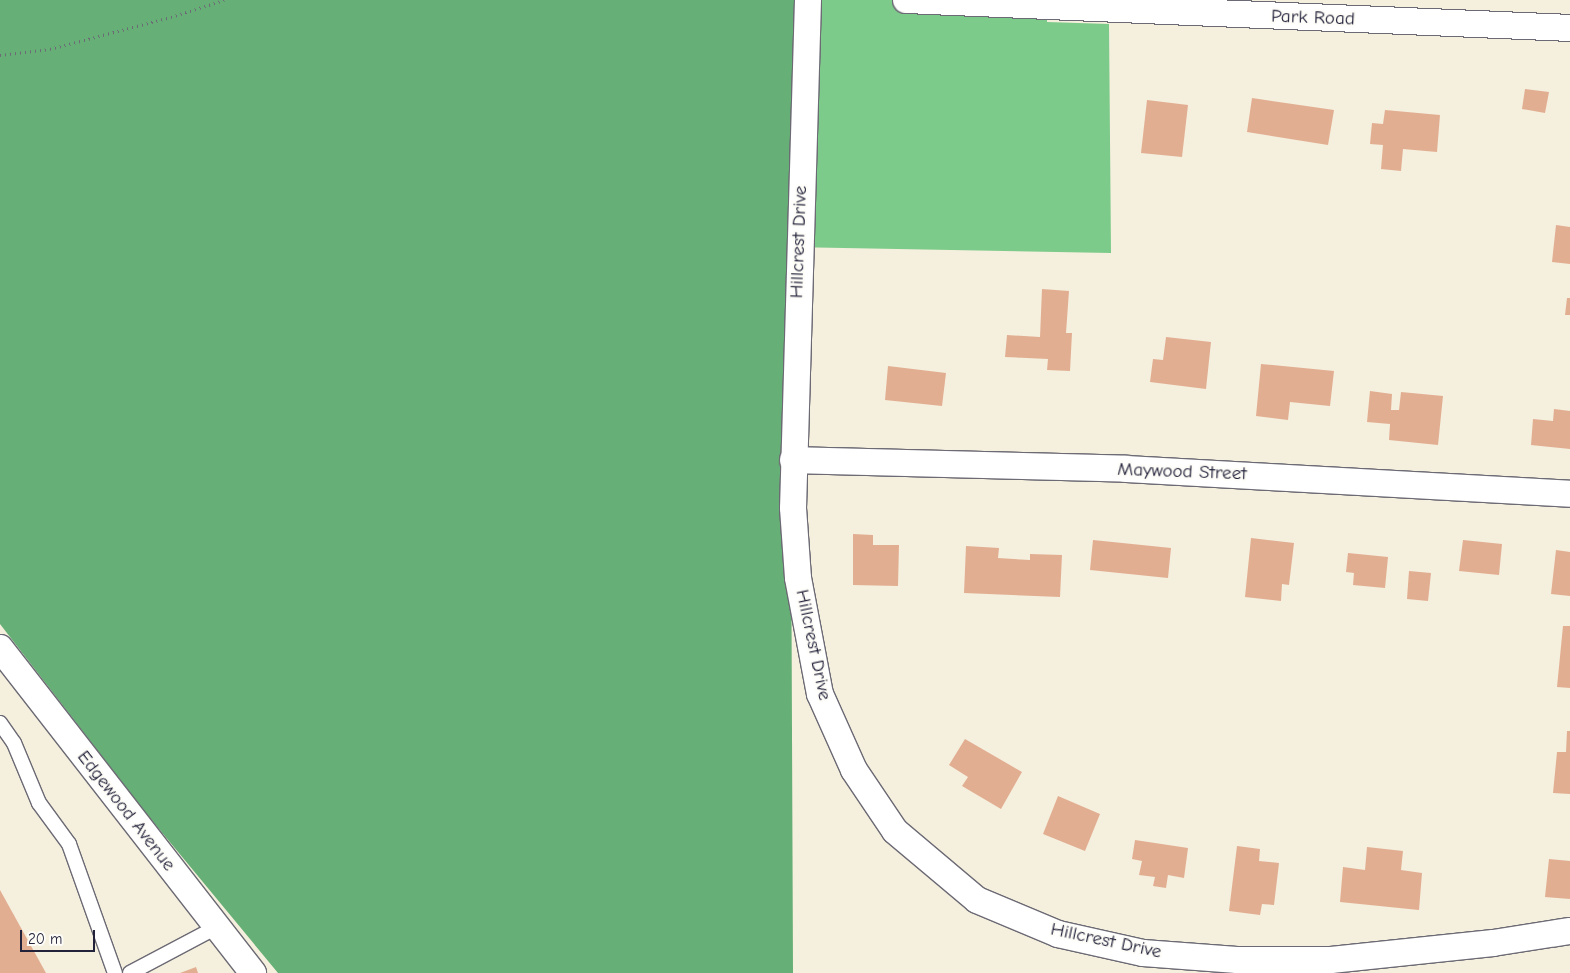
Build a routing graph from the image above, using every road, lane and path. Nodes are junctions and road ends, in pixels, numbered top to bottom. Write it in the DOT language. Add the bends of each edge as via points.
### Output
graph roads {
  1 [pos="224,0"];
  2 [pos="808,0"];
  3 [pos="906,0"];
  4 [pos="1570,28"];
  5 [pos="0,55"];
  6 [pos="794,460"];
  7 [pos="1570,494"];
  8 [pos="0,648"];
  9 [pos="0,723"];
  10 [pos="217,927"];
  11 [pos="1570,931"];
  12 [pos="114,973"];
  13 [pos="130,973"];
  14 [pos="253,973"];
  1 -- 5 [label="path" via="59,46"];
  2 -- 6 [label="street, Hillcrest Drive"];
  3 -- 4 [label="street, Park Road"];
  6 -- 7 [label="street, Maywood Street" via="1135,470"];
  6 -- 11 [label="street, Hillcrest Drive" via="792,508 798,578 820,694 854,770 895,830 977,900 1058,934 1143,953 1237,960 1330,960 1494,943"];
  8 -- 10 [label="street, Edgewood Avenue"];
  9 -- 12 [label="lane" via="14,743 39,803 69,844"];
  10 -- 13 [label="lane"];
  10 -- 14 [label="street, Edgewood Avenue"];
}
